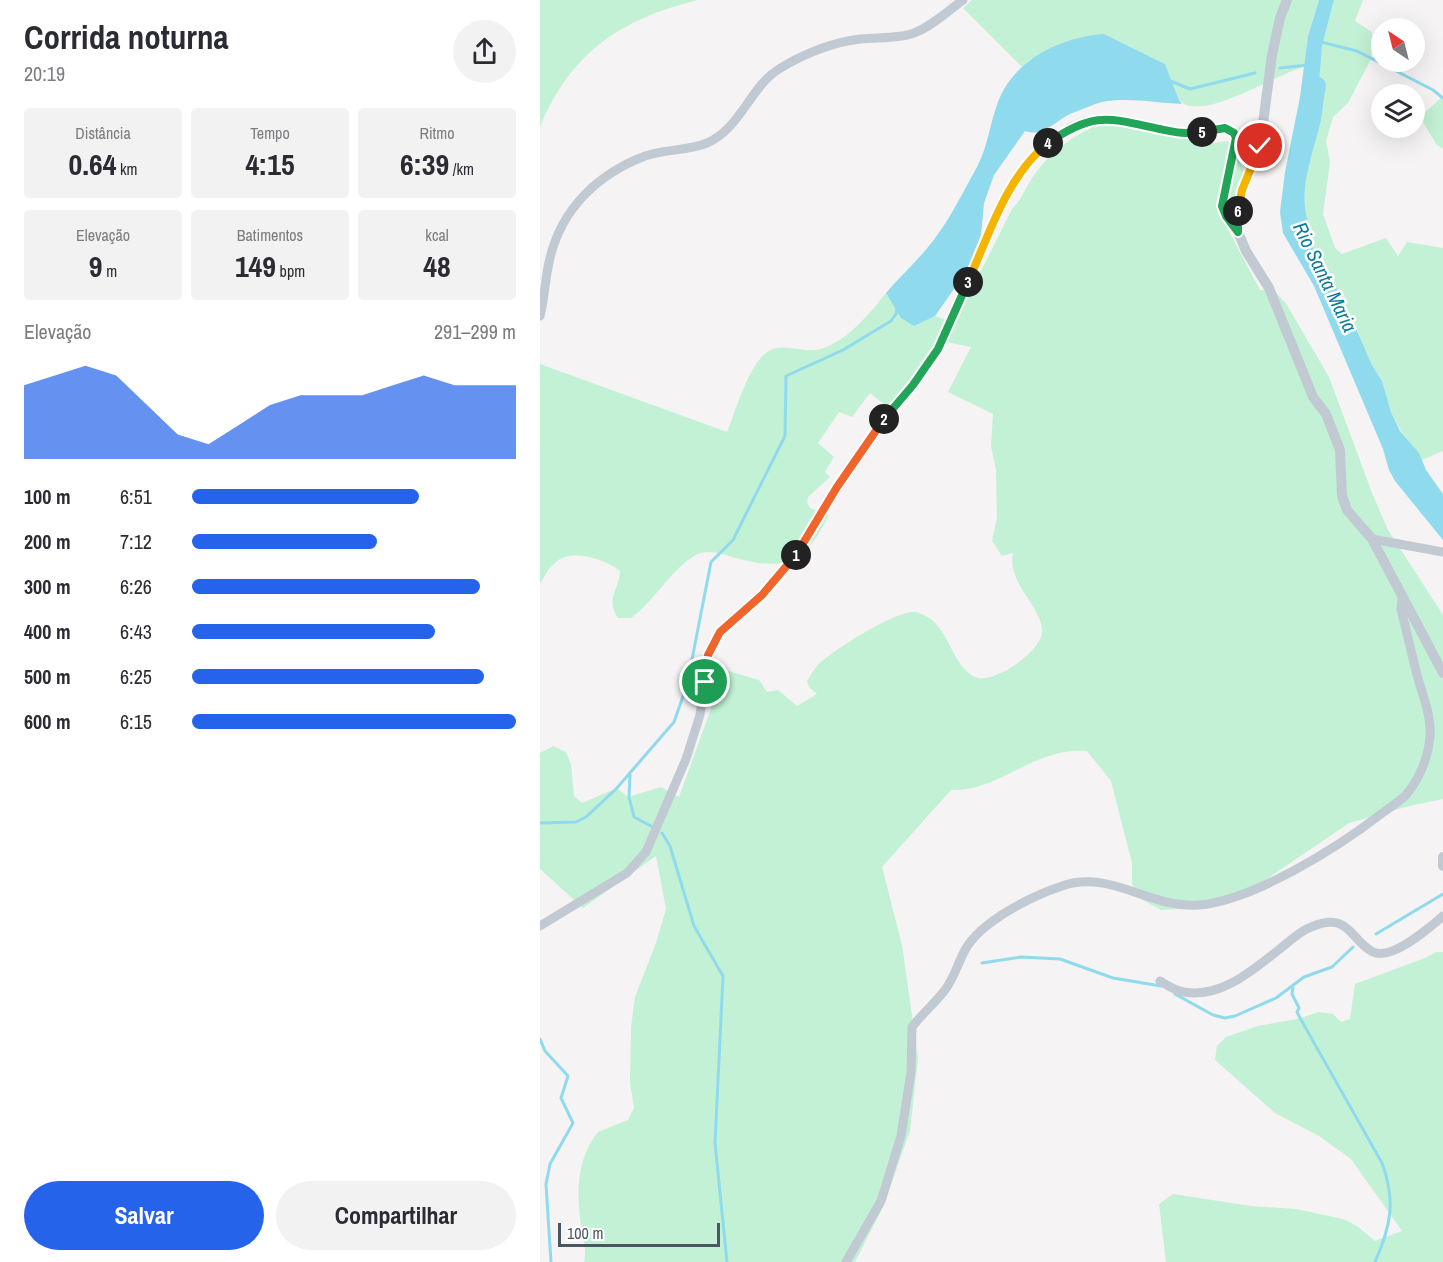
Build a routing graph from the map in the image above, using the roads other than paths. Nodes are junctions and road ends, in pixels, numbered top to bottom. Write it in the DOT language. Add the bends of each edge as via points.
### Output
graph roads {
  1 [pos="963,0"];
  2 [pos="1287,0"];
  3 [pos="1238,232"];
  4 [pos="540,316"];
  5 [pos="1372,539"];
  6 [pos="1443,552"];
  7 [pos="1402,599"];
  8 [pos="1443,673"];
  9 [pos="1443,857"];
  10 [pos="1443,867"];
  11 [pos="1443,916"];
  12 [pos="540,926"];
  13 [pos="1160,981"];
  14 [pos="846,1262"];
  1 -- 4 [label="street" via="912,34 840,42 797,59 762,82 735,121 718,136 693,147 647,156 601,179 580,198 556,238"];
  2 -- 3 [label="street" via="1272,55 1260,146 1242,190"];
  3 -- 5 [label="street" via="1269,288 1313,397 1326,414 1340,450 1342,496 1347,510"];
  3 -- 12 [label="street" via="1222,206 1236,138 1225,128 1192,134 1117,120 1086,121 1071,127 1027,163 1011,188 938,349 859,454 798,552 762,595 712,644 700,715 686,759 646,852 627,873"];
  5 -- 6 [label="street"];
  5 -- 7 [label="street"];
  7 -- 8 [label="street"];
  7 -- 14 [label="street" via="1430,736 1418,778 1404,797 1335,845 1261,886 1228,899 1199,905 1173,904 1116,884 1078,882 1054,889 988,925 966,948 944,991 912,1027 911,1072 901,1136 881,1201"];
  9 -- 10 [label="street"];
  11 -- 13 [label="street" via="1418,937 1381,954 1373,952 1344,925 1330,923 1311,927 1251,973 1218,989 1200,994 1182,992"];
}
